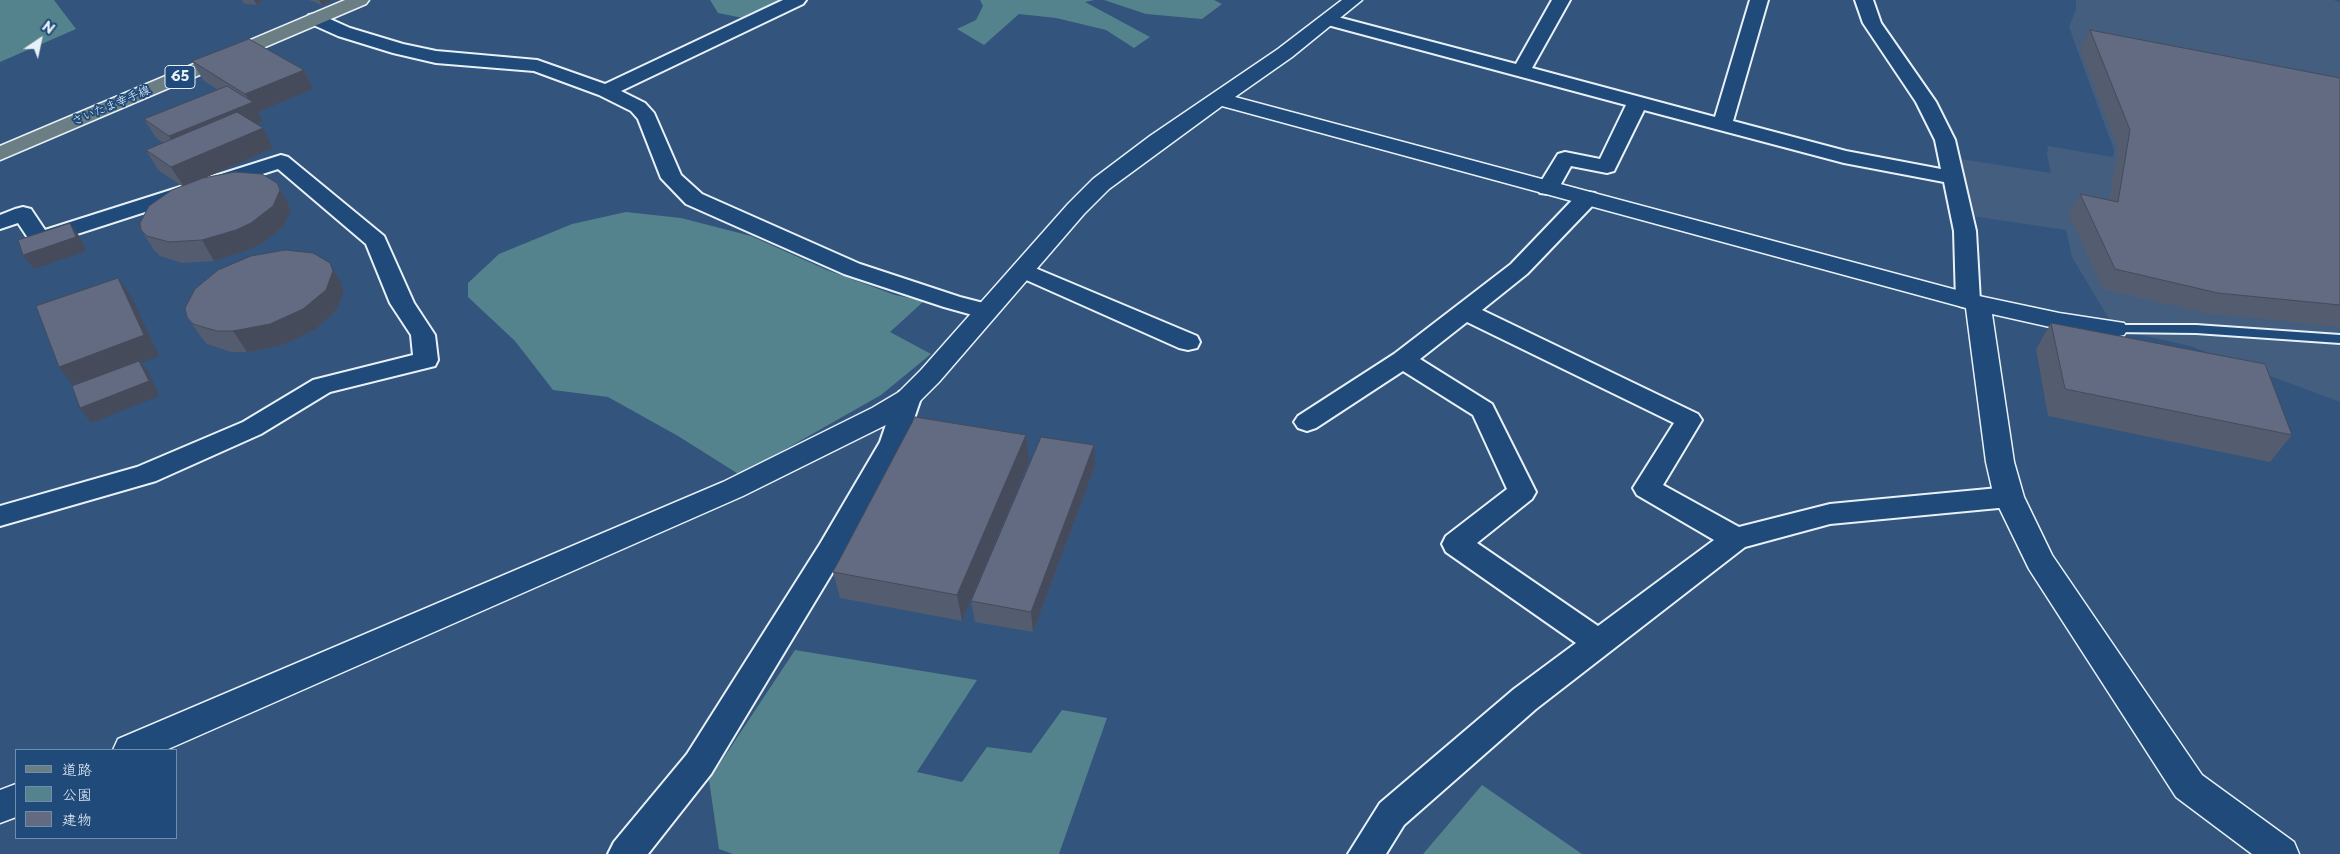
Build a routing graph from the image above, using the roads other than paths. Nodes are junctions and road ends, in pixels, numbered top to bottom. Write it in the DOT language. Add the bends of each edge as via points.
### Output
graph roads {
  1 [pos="360,0"];
  2 [pos="797,0"];
  3 [pos="1354,0"];
  4 [pos="1561,0"];
  5 [pos="1759,0"];
  6 [pos="1864,0"];
  7 [pos="315,19"];
  8 [pos="1330,20"];
  9 [pos="1522,70"];
  10 [pos="606,91"];
  11 [pos="1218,99"];
  12 [pos="1638,101"];
  13 [pos="1723,123"];
  14 [pos="0,154"];
  15 [pos="1955,178"];
  16 [pos="1548,188"];
  17 [pos="1587,198"];
  18 [pos="0,222"];
  19 [pos="1023,270"];
  20 [pos="1973,302"];
  21 [pos="987,311"];
  22 [pos="1465,311"];
  23 [pos="2115,329"];
  24 [pos="2340,339"];
  25 [pos="1188,342"];
  26 [pos="1403,360"];
  27 [pos="908,398"];
  28 [pos="1307,422"];
  29 [pos="2009,497"];
  30 [pos="0,516"];
  31 [pos="1736,540"];
  32 [pos="1599,643"];
  33 [pos="132,749"];
  34 [pos="15,800"];
  35 [pos="0,807"];
  36 [pos="626,854"];
  37 [pos="1366,854"];
  38 [pos="2281,854"];
  1 -- 7 [label="main road, さいたま幸手線 / 65"];
  2 -- 10 [label="street"];
  3 -- 8 [label="street"];
  4 -- 9 [label="street"];
  5 -- 13 [label="street"];
  6 -- 15 [label="street" via="1872,22 1926,102 1945,140"];
  7 -- 10 [label="street" via="398,49 436,57 537,66"];
  7 -- 14 [label="main road, さいたま幸手線 / 65"];
  8 -- 9 [label="street"];
  8 -- 11 [label="street"];
  9 -- 12 [label="street"];
  10 -- 21 [label="street" via="638,108 647,117 672,178 694,199 852,269"];
  11 -- 16 [label="street"];
  11 -- 19 [label="street" via="1101,184"];
  12 -- 13 [label="street"];
  12 -- 16 [label="street" via="1607,167 1565,158"];
  13 -- 15 [label="street" via="1844,157"];
  15 -- 20 [label="street" via="1966,231"];
  16 -- 17 [label="street"];
  17 -- 20 [label="street"];
  17 -- 22 [label="street" via="1519,269"];
  18 -- 30 [label="street" via="23,214 40,239 281,161 376,241 402,303 423,335 426,360 322,386 252,428 146,474"];
  19 -- 21 [label="street"];
  19 -- 25 [label="street"];
  20 -- 23 [label="street"];
  20 -- 29 [label="street"];
  21 -- 27 [label="street"];
  22 -- 26 [label="street"];
  22 -- 31 [label="street" via="1689,420 1647,488"];
  23 -- 24 [label="lane" via="2196,329"];
  26 -- 28 [label="street"];
  26 -- 32 [label="street" via="1483,410 1522,492 1456,544"];
  27 -- 33 [label="street" via="843,436 733,489"];
  27 -- 36 [label="street" via="893,442 830,552 715,738 694,771"];
  29 -- 31 [label="street" via="1830,514"];
  29 -- 38 [label="street" via="2040,561 2189,786"];
  31 -- 32 [label="street"];
  32 -- 37 [label="street" via="1525,699 1392,814"];
  34 -- 35 [label="street"];
}
